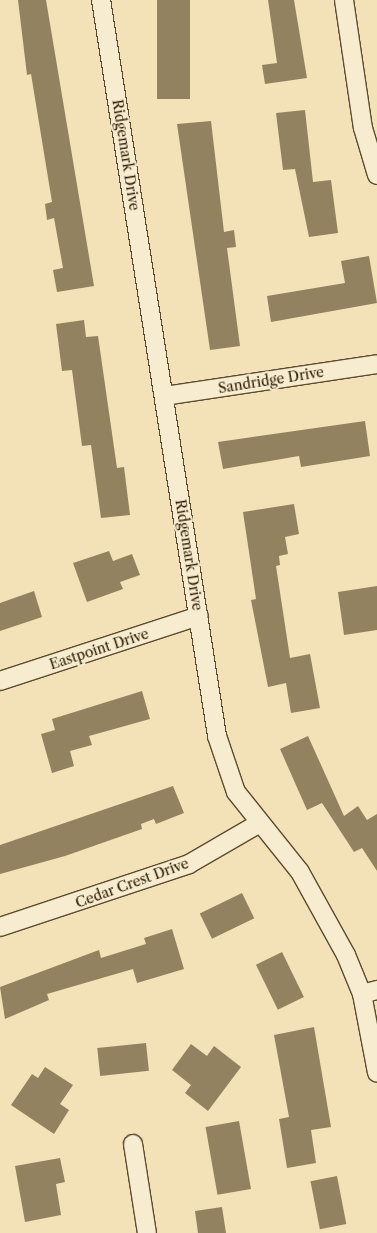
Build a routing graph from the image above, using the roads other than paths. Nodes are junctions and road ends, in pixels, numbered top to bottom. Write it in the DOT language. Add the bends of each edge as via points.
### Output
graph roads {
  1 [pos="101,0"];
  2 [pos="344,0"];
  3 [pos="377,175"];
  4 [pos="377,364"];
  5 [pos="164,396"];
  6 [pos="199,616"];
  7 [pos="0,681"];
  8 [pos="258,824"];
  9 [pos="0,927"];
  10 [pos="369,992"];
  11 [pos="377,1073"];
  12 [pos="133,1144"];
  13 [pos="147,1233"];
  1 -- 5 [label="street, Ridgemark Drive"];
  2 -- 3 [label="street" via="363,128"];
  4 -- 5 [label="street, Sandridge Drive"];
  5 -- 6 [label="street, Ridgemark Drive"];
  6 -- 7 [label="street, Eastpoint Drive"];
  6 -- 8 [label="street, Ridgemark Drive" via="225,768"];
  8 -- 9 [label="street, Cedar Crest Drive" via="189,864"];
  8 -- 10 [label="street, Ridgemark Drive" via="300,872"];
  10 -- 11 [label="street, Ridgemark Drive"];
  12 -- 13 [label="street"];
}
